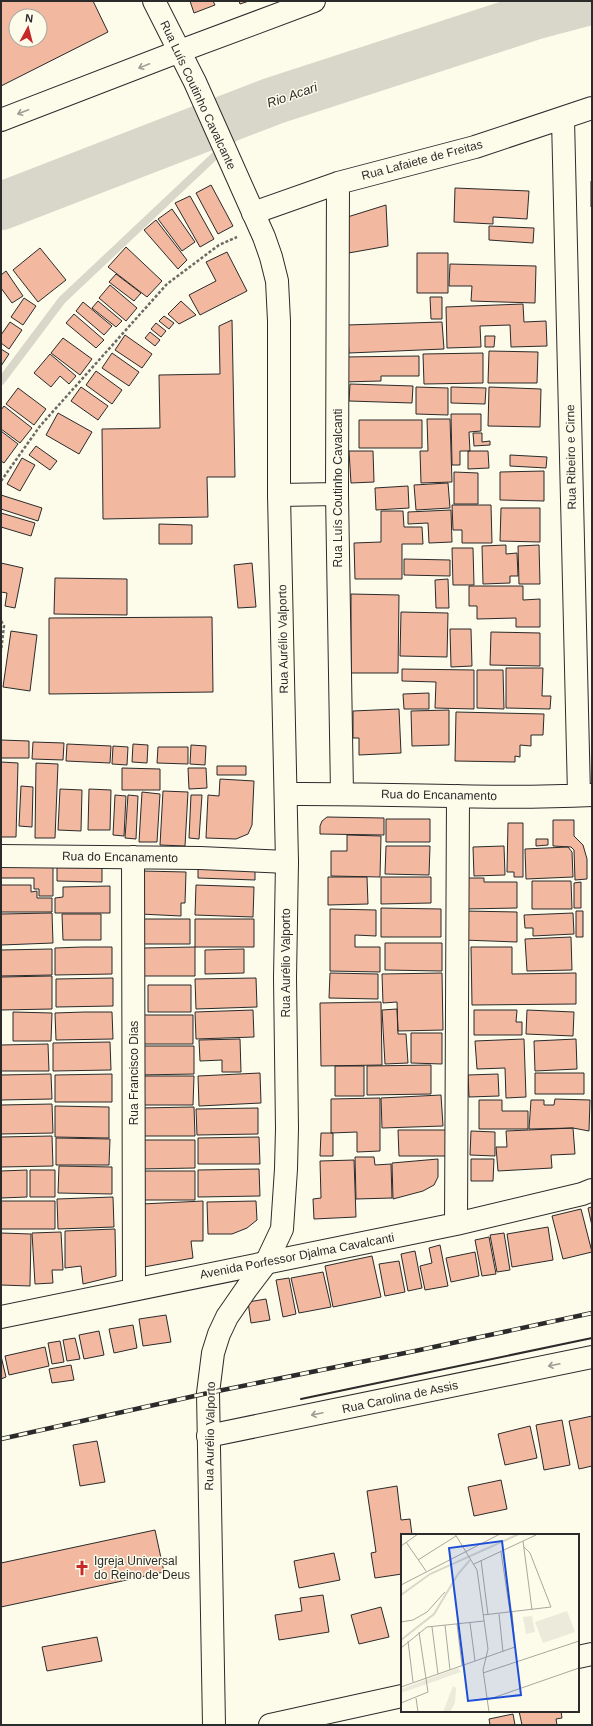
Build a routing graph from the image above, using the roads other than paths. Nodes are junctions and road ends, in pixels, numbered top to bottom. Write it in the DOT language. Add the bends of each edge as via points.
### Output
graph roads {
  1 [pos="154,1"];
  2 [pos="314,1"];
  3 [pos="180,51"];
  4 [pos="592,108"];
  5 [pos="563,119"];
  6 [pos="1,120"];
  7 [pos="338,183"];
  8 [pos="241,189"];
  9 [pos="256,220"];
  10 [pos="279,494"];
  11 [pos="337,494"];
  12 [pos="342,793"];
  13 [pos="286,794"];
  14 [pos="586,795"];
  15 [pos="458,796"];
  16 [pos="1,856"];
  17 [pos="133,857"];
  18 [pos="287,862"];
  19 [pos="592,1190"];
  20 [pos="456,1224"];
  21 [pos="266,1263"];
  22 [pos="134,1288"];
  23 [pos="1,1317"];
  24 [pos="592,1357"];
  25 [pos="208,1436"];
  26 [pos="592,1654"];
  27 [pos="579,1657"];
  28 [pos="401,1696"];
  29 [pos="214,1725"];
  30 [pos="270,1725"];
  1 -- 3 [label="street, Rua Luís Coutinho Cavalcante"];
  2 -- 3 [label="street"];
  3 -- 6 [label="street, one-way"];
  3 -- 8 [label="street, Rua Luís Coutinho Cavalcante"];
  4 -- 5 [label="street, Rua Lafaiete de Freitas"];
  5 -- 7 [label="street, Rua Lafaiete de Freitas" via="475,147"];
  5 -- 14 [label="street, Rua Ribeiro e Cirne"];
  7 -- 9 [label="street, Rua Lafaiete de Freitas"];
  7 -- 11 [label="street, Rua Luís Coutinho Cavalcanti"];
  8 -- 9 [label="street, Rua Aurélio Valporto"];
  9 -- 10 [label="street, Rua Aurélio Valporto" via="271,257 277,281"];
  10 -- 11 [label="street"];
  10 -- 13 [label="street, Rua Aurélio Valporto"];
  11 -- 12 [label="street, Rua Luís Coutinho Cavalcanti"];
  12 -- 13 [label="street, Rua do Encanamento"];
  12 -- 15 [label="street, Rua do Encanamento"];
  13 -- 18 [label="street, Rua Aurélio Valporto"];
  14 -- 15 [label="street, Rua do Encanamento"];
  15 -- 20 [label="street"];
  16 -- 17 [label="street, Rua do Encanamento"];
  17 -- 18 [label="street, Rua do Encanamento"];
  17 -- 22 [label="street, Rua Francisco Dias"];
  18 -- 21 [label="street, Rua Aurélio Valporto" via="285,1198 282,1229"];
  19 -- 20 [label="street, Avenida Porfessor Djalma Cavalcanti"];
  20 -- 21 [label="street, Avenida Porfessor Djalma Cavalcanti"];
  21 -- 22 [label="street, Avenida Porfessor Djalma Cavalcanti"];
  21 -- 25 [label="street, Rua Aurélio Valporto" via="227,1318 219,1334 208,1393"];
  22 -- 23 [label="street, Avenida Porfessor Djalma Cavalcanti"];
  24 -- 25 [label="street, Rua Carolina de Assis, one-way"];
  25 -- 29 [label="street, Rua Aurélio Valporto"];
  26 -- 27 [label="street"];
  28 -- 30 [label="street"];
}
